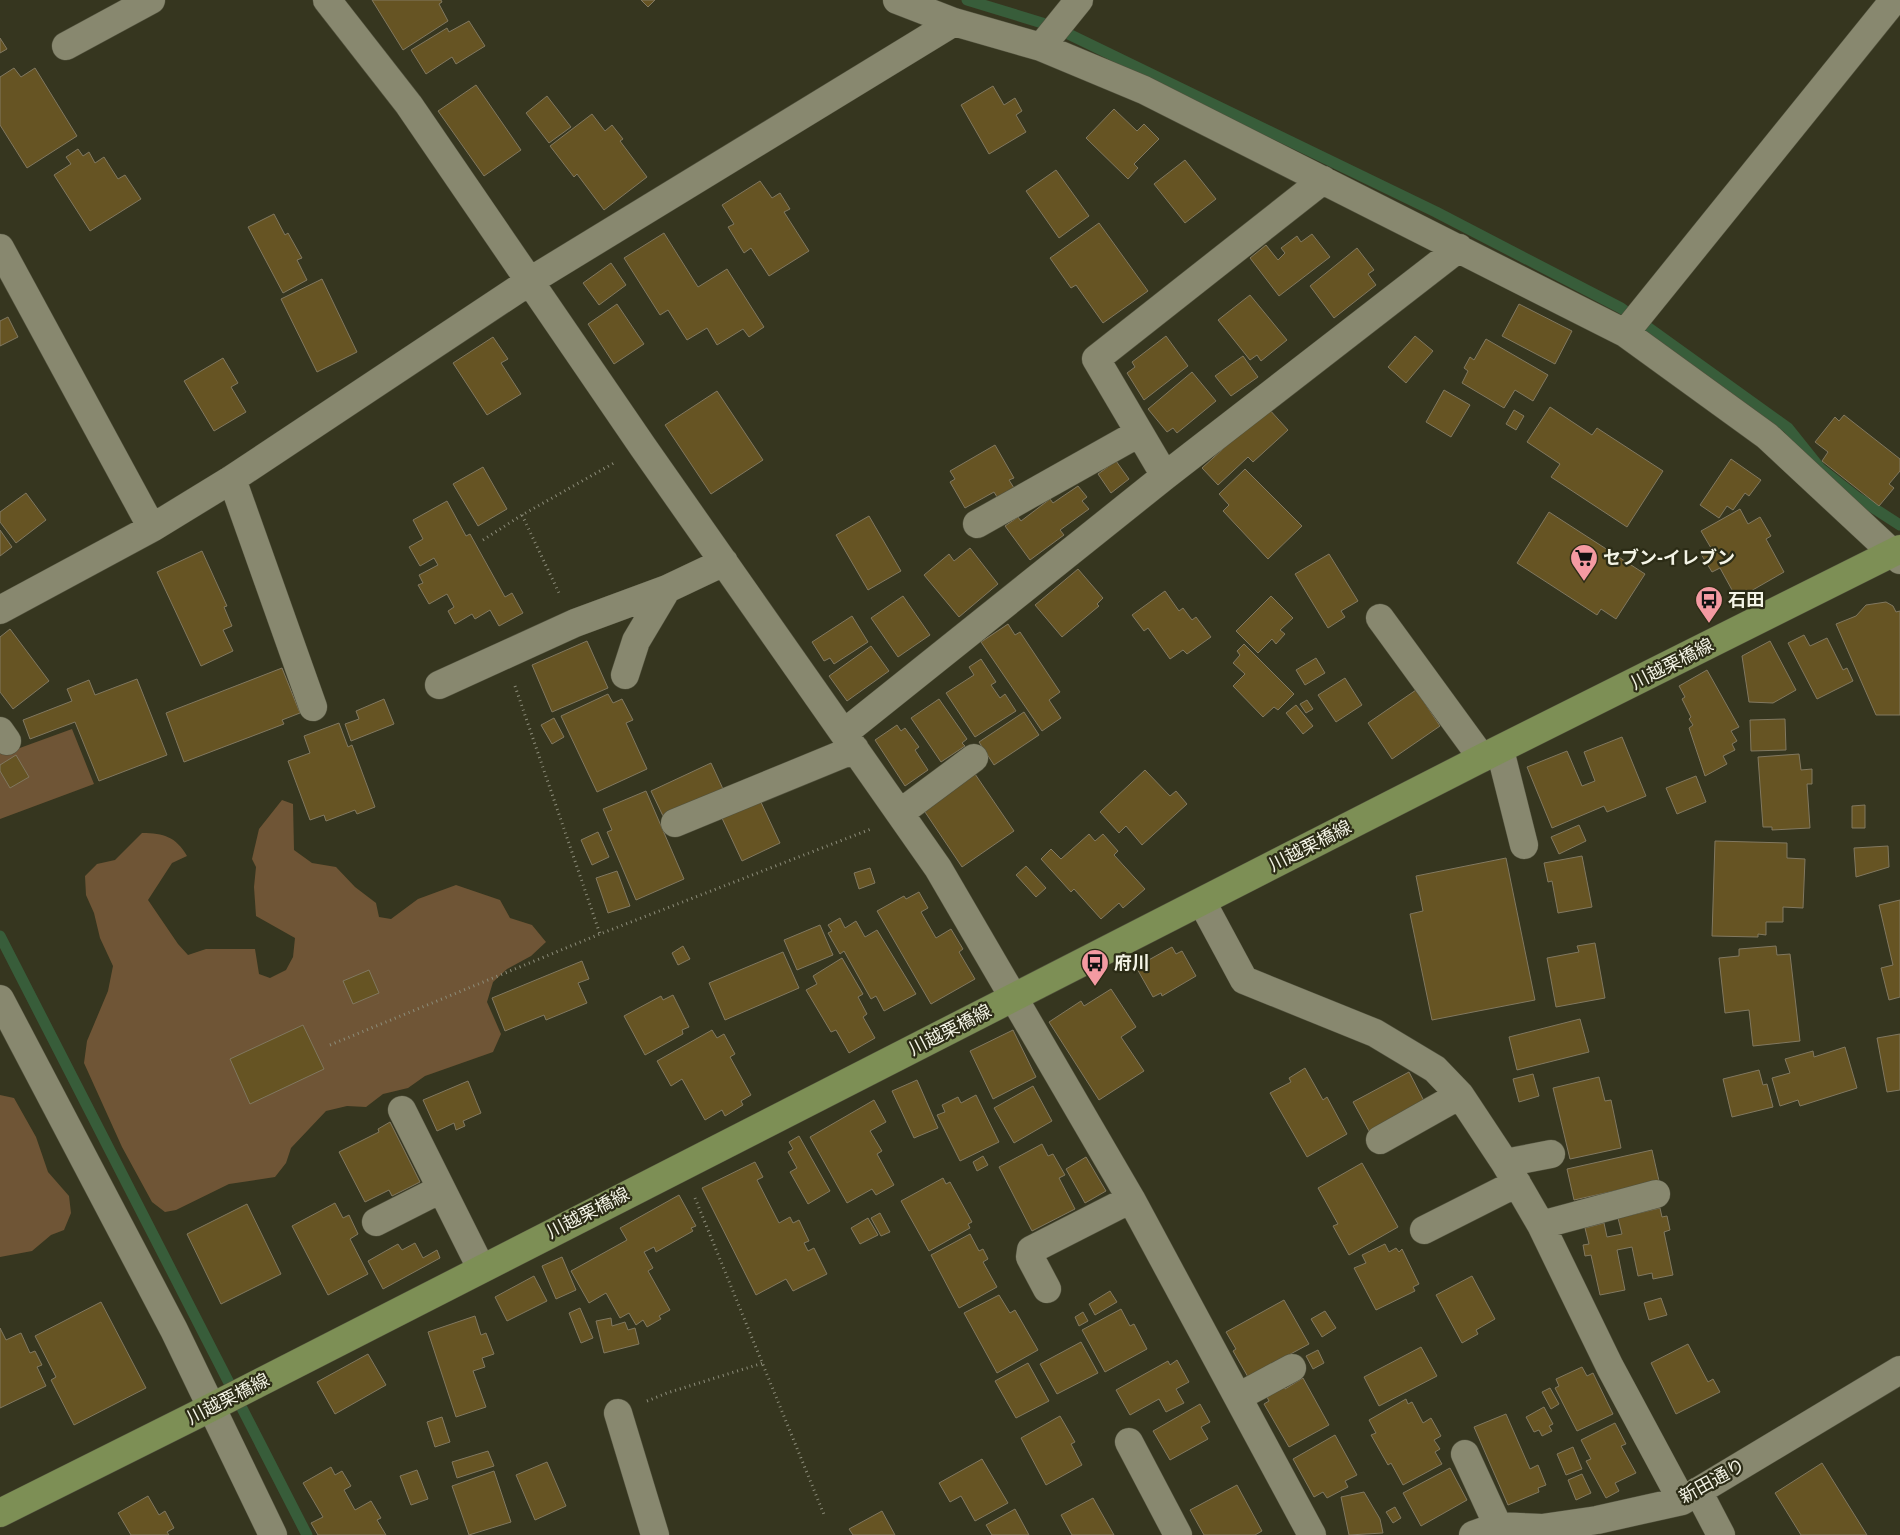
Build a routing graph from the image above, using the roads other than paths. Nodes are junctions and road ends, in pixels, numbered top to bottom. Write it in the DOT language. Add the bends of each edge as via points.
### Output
graph roads {
  1 [pos="151,0"];
  2 [pos="327,0"];
  3 [pos="897,0"];
  4 [pos="1079,0"];
  5 [pos="1894,0"];
  6 [pos="954,22"];
  7 [pos="66,46"];
  8 [pos="1041,47"];
  9 [pos="1323,180"];
  10 [pos="1459,248"];
  11 [pos="1,252"];
  12 [pos="530,281"];
  13 [pos="1625,333"];
  14 [pos="1139,433"];
  15 [pos="1165,476"];
  16 [pos="232,478"];
  17 [pos="977,524"];
  18 [pos="152,528"];
  19 [pos="1897,554"];
  20 [pos="724,562"];
  21 [pos="667,589"];
  22 [pos="0,610"];
  23 [pos="1380,618"];
  24 [pos="625,675"];
  25 [pos="440,685"];
  26 [pos="313,707"];
  27 [pos="849,741"];
  28 [pos="1491,754"];
  29 [pos="974,758"];
  30 [pos="900,813"];
  31 [pos="675,823"];
  32 [pos="1524,845"];
  33 [pos="1202,902"];
  34 [pos="1015,997"];
  35 [pos="0,999"];
  36 [pos="1460,1095"];
  37 [pos="402,1110"];
  38 [pos="1380,1140"];
  39 [pos="1551,1154"];
  40 [pos="1511,1173"];
  41 [pos="441,1189"];
  42 [pos="1656,1194"];
  43 [pos="1131,1199"];
  44 [pos="376,1222"];
  45 [pos="1541,1225"];
  46 [pos="1424,1230"];
  47 [pos="482,1268"];
  48 [pos="1047,1289"];
  49 [pos="1292,1368"];
  50 [pos="1900,1370"];
  51 [pos="1238,1398"];
  52 [pos="212,1407"];
  53 [pos="618,1414"];
  54 [pos="1129,1442"];
  55 [pos="1465,1454"];
  56 [pos="1690,1496"];
  57 [pos="0,1513"];
  58 [pos="1485,1531"];
  59 [pos="274,1535"];
  60 [pos="655,1535"];
  61 [pos="1178,1535"];
  62 [pos="1312,1535"];
  63 [pos="1721,1535"];
  1 -- 7 [label="street"];
  2 -- 12 [label="street" via="409,105"];
  3 -- 6 [label="street"];
  4 -- 8 [label="street"];
  5 -- 13 [label="street"];
  6 -- 8 [label="street"];
  6 -- 12 [label="street"];
  8 -- 9 [label="street" via="1144,90"];
  9 -- 10 [label="street"];
  9 -- 14 [label="street" via="1096,359"];
  10 -- 13 [label="street"];
  10 -- 15 [label="street"];
  11 -- 18 [label="street"];
  12 -- 16 [label="street"];
  12 -- 20 [label="street"];
  13 -- 19 [label="street" via="1767,436"];
  14 -- 15 [label="street"];
  14 -- 17 [label="street"];
  15 -- 27 [label="street"];
  16 -- 18 [label="street"];
  16 -- 26 [label="street"];
  18 -- 22 [label="street"];
  19 -- 28 [label="main road, 川越栗橋線"];
  20 -- 21 [label="street"];
  20 -- 27 [label="street"];
  21 -- 24 [label="street" via="636,641"];
  21 -- 25 [label="street" via="575,623"];
  23 -- 28 [label="street"];
  27 -- 30 [label="street"];
  27 -- 31 [label="street"];
  28 -- 32 [label="street"];
  28 -- 33 [label="main road, 川越栗橋線"];
  29 -- 30 [label="street"];
  30 -- 34 [label="street" via="938,868"];
  33 -- 34 [label="main road, 川越栗橋線"];
  33 -- 36 [label="street" via="1244,980 1375,1033 1435,1069"];
  34 -- 43 [label="street"];
  34 -- 47 [label="main road, 川越栗橋線"];
  35 -- 52 [label="street"];
  36 -- 38 [label="street"];
  36 -- 40 [label="street"];
  37 -- 41 [label="street"];
  39 -- 40 [label="street"];
  40 -- 45 [label="street"];
  40 -- 46 [label="street"];
  41 -- 44 [label="street"];
  41 -- 47 [label="street"];
  42 -- 45 [label="street"];
  43 -- 48 [label="street" via="1031,1250 1030,1257"];
  43 -- 51 [label="street"];
  45 -- 56 [label="street" via="1610,1367"];
  47 -- 52 [label="main road, 川越栗橋線"];
  49 -- 51 [label="street"];
  50 -- 56 [label="street, 新田通り"];
  51 -- 62 [label="street"];
  52 -- 57 [label="main road, 川越栗橋線"];
  52 -- 59 [label="street"];
  53 -- 60 [label="street"];
  54 -- 61 [label="street"];
  55 -- 58 [label="street"];
  56 -- 58 [label="street, 新田通り" via="1597,1520 1542,1528"];
  56 -- 63 [label="street"];
}
